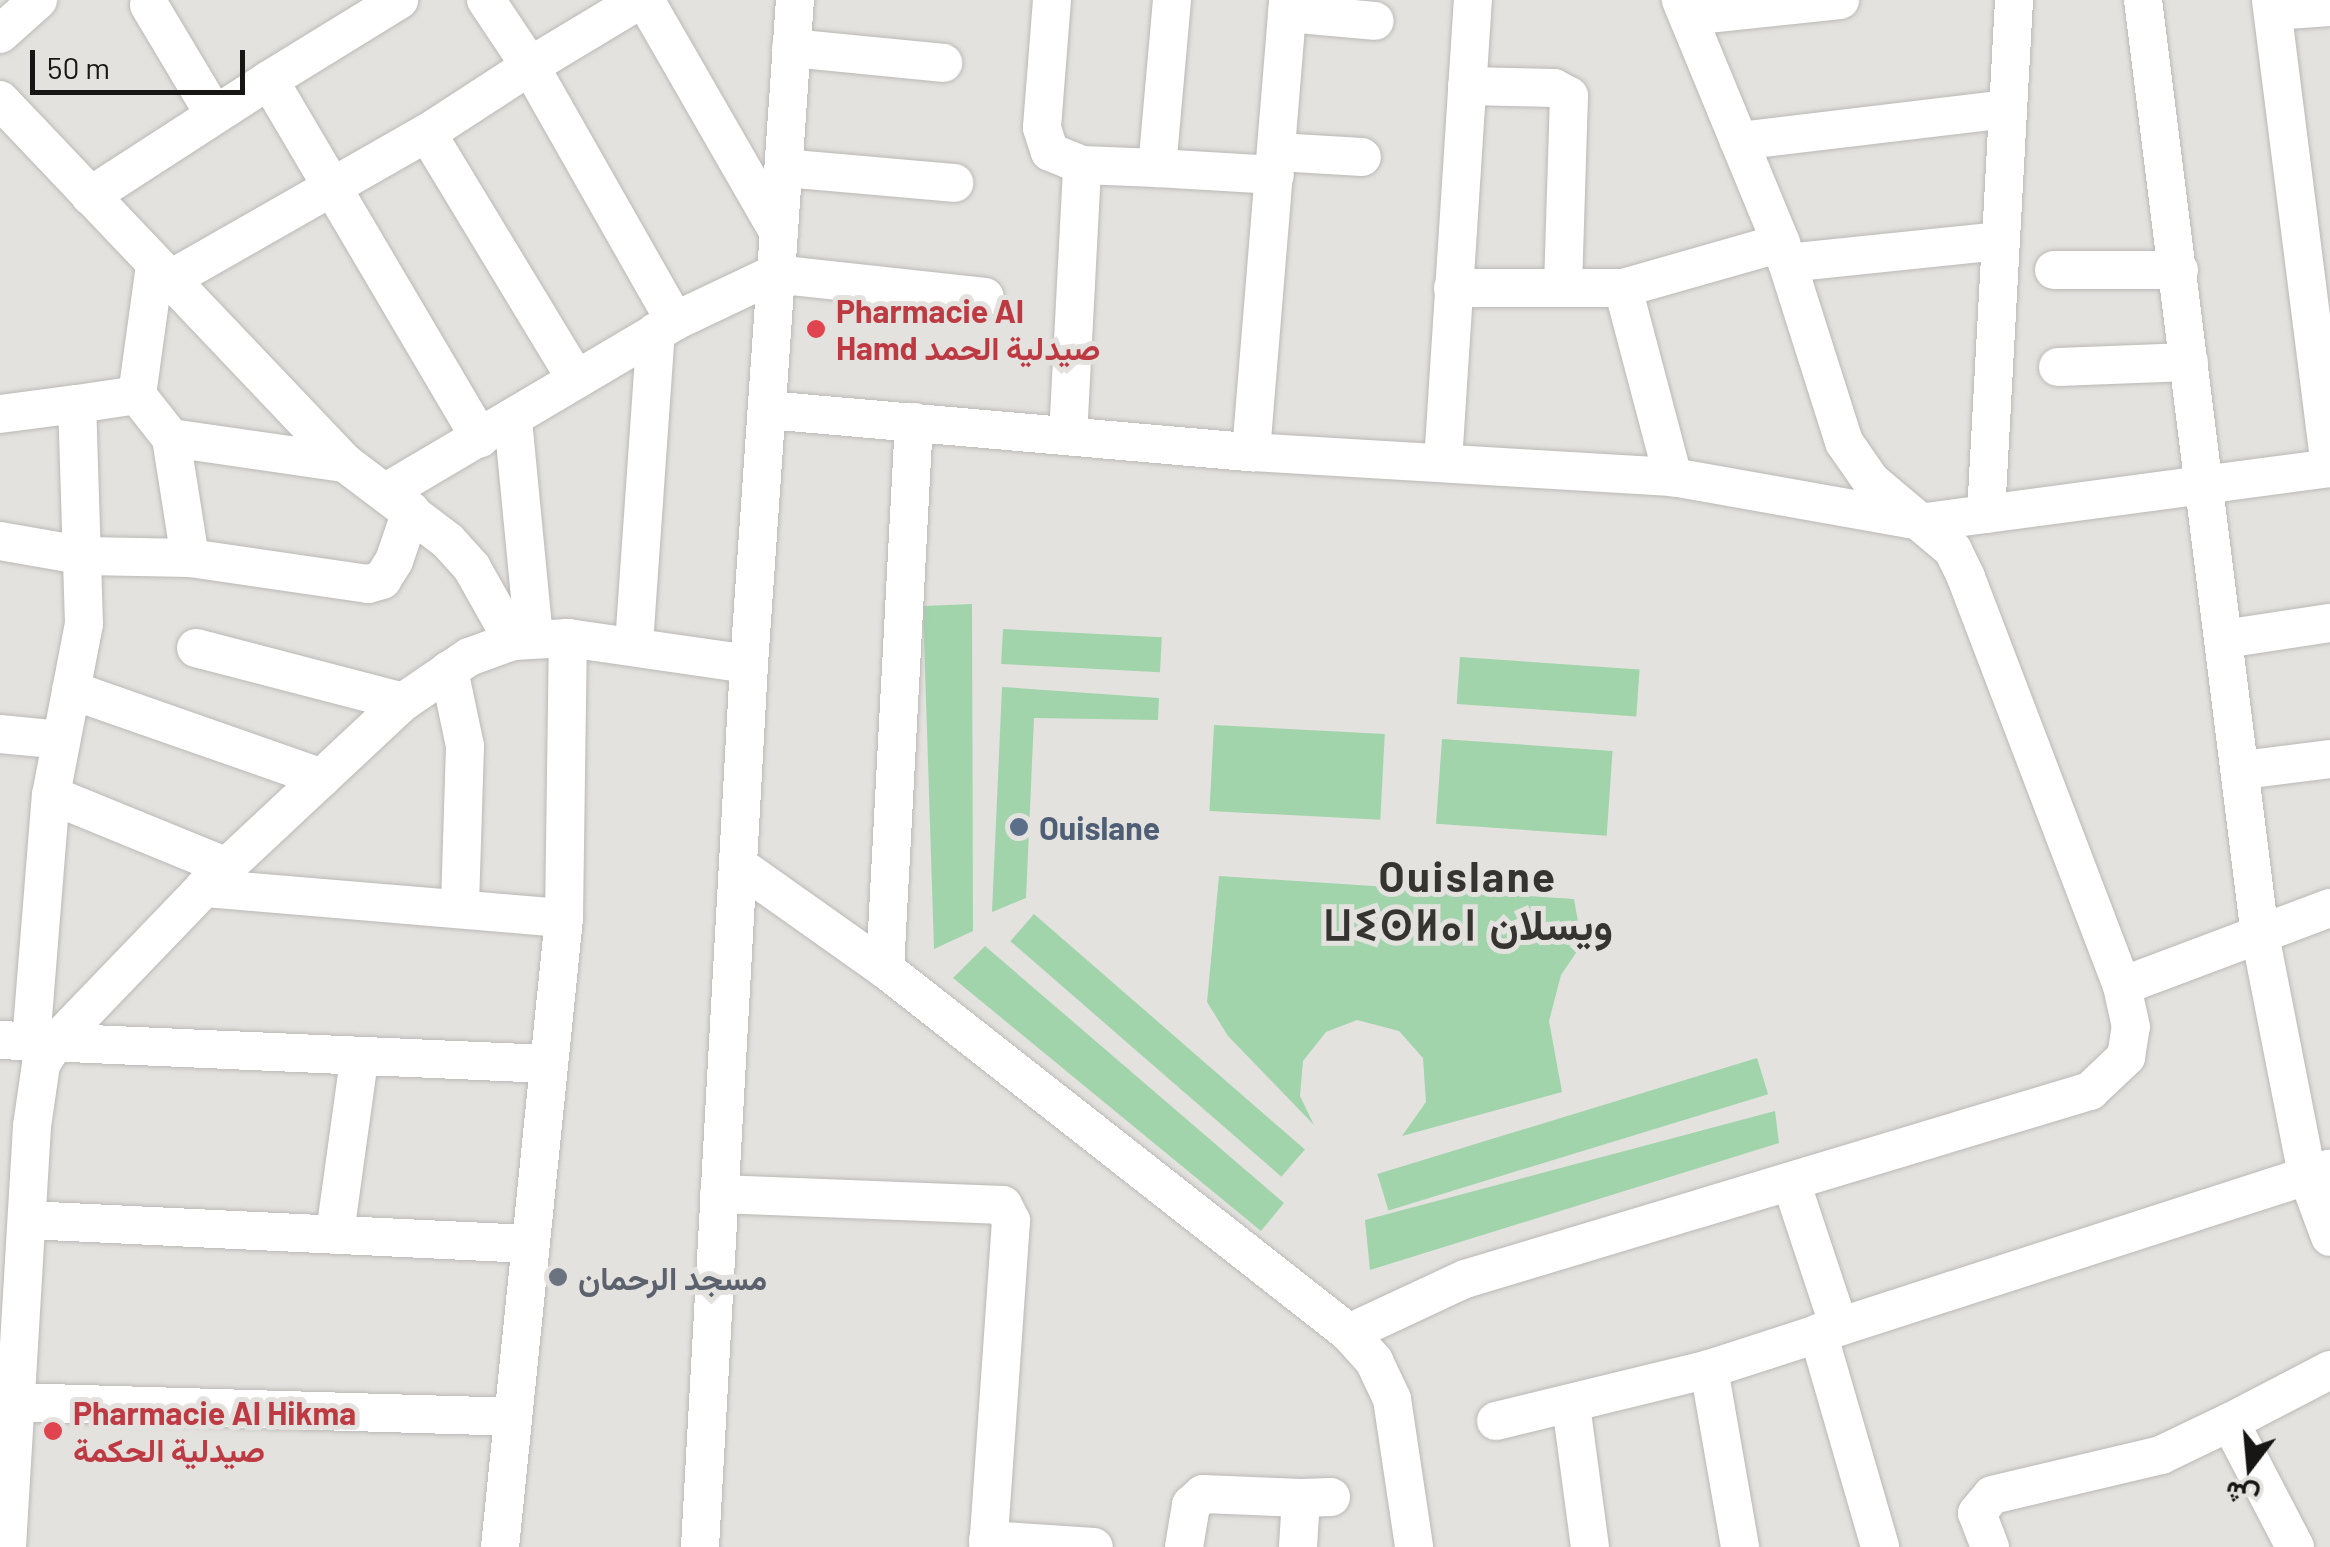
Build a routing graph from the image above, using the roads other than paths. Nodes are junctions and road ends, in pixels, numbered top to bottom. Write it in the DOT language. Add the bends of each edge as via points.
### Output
graph roads {
  1 [pos="38,0"];
  2 [pos="398,0"];
  3 [pos="486,0"];
  4 [pos="643,0"];
  5 [pos="795,0"];
  6 [pos="1052,0"];
  7 [pos="1172,0"];
  8 [pos="1473,0"];
  9 [pos="1840,0"];
  10 [pos="2014,0"];
  11 [pos="2143,0"];
  12 [pos="149,5"];
  13 [pos="2272,6"];
  14 [pos="2330,6"];
  15 [pos="1287,7"];
  16 [pos="1684,8"];
  17 [pos="1375,21"];
  18 [pos="0,34"];
  19 [pos="791,48"];
  20 [pos="944,63"];
  21 [pos="530,66"];
  22 [pos="269,80"];
  23 [pos="1467,86"];
  24 [pos="0,100"];
  25 [pos="2008,109"];
  26 [pos="214,114"];
  27 [pos="427,133"];
  28 [pos="1739,142"];
  29 [pos="1362,157"];
  30 [pos="1276,163"];
  31 [pos="1082,165"];
  32 [pos="784,168"];
  33 [pos="1157,168"];
  34 [pos="954,183"];
  35 [pos="328,189"];
  36 [pos="90,196"];
  37 [pos="778,233"];
  38 [pos="2001,241"];
  39 [pos="1784,253"];
  40 [pos="2054,270"];
  41 [pos="2178,270"];
  42 [pos="162,272"];
  43 [pos="774,274"];
  44 [pos="1453,288"];
  45 [pos="1563,288"];
  46 [pos="1623,288"];
  47 [pos="985,297"];
  48 [pos="666,326"];
  49 [pos="2322,333"];
  50 [pos="2190,362"];
  51 [pos="2058,367"];
  52 [pos="576,378"];
  53 [pos="137,394"];
  54 [pos="77,404"];
  55 [pos="767,410"];
  56 [pos="0,414"];
  57 [pos="914,422"];
  58 [pos="496,429"];
  59 [pos="1068,436"];
  60 [pos="171,438"];
  61 [pos="1251,452"];
  62 [pos="1443,462"];
  63 [pos="344,463"];
  64 [pos="2330,468"];
  65 [pos="1673,477"];
  66 [pos="2204,487"];
  67 [pos="400,501"];
  68 [pos="1986,514"];
  69 [pos="1926,522"];
  70 [pos="0,541"];
  71 [pos="86,556"];
  72 [pos="190,558"];
  73 [pos="2330,622"];
  74 [pos="538,639"];
  75 [pos="2224,639"];
  76 [pos="634,644"];
  77 [pos="196,648"];
  78 [pos="749,664"];
  79 [pos="450,670"];
  80 [pos="70,690"];
  81 [pos="403,702"];
  82 [pos="0,734"];
  83 [pos="62,740"];
  84 [pos="2330,759"];
  85 [pos="2243,770"];
  86 [pos="322,778"];
  87 [pos="51,796"];
  88 [pos="738,865"];
  89 [pos="215,878"];
  90 [pos="2330,908"];
  91 [pos="460,909"];
  92 [pos="564,918"];
  93 [pos="2260,936"];
  94 [pos="886,969"];
  95 [pos="2122,986"];
  96 [pos="28,1042"];
  97 [pos="360,1060"];
  98 [pos="547,1064"];
  99 [pos="2318,1172"];
  100 [pos="1792,1186"];
  101 [pos="719,1194"];
  102 [pos="17,1232"];
  103 [pos="335,1233"];
  104 [pos="2330,1237"];
  105 [pos="528,1244"];
  106 [pos="1828,1330"];
  107 [pos="1349,1333"];
  108 [pos="1708,1369"];
  109 [pos="2330,1370"];
  110 [pos="10,1388"];
  111 [pos="1572,1405"];
  112 [pos="511,1417"];
  113 [pos="1496,1420"];
  114 [pos="2230,1422"];
  115 [pos="6,1476"];
  116 [pos="988,1543"];
  117 [pos="7,1547"];
  118 [pos="500,1547"];
  119 [pos="700,1547"];
  120 [pos="1094,1547"];
  121 [pos="1184,1547"];
  122 [pos="1298,1547"];
  123 [pos="1414,1547"];
  124 [pos="1590,1547"];
  125 [pos="1740,1547"];
  126 [pos="1880,1547"];
  127 [pos="1990,1547"];
  128 [pos="2295,1547"];
  1 -- 18 [label="street"];
  2 -- 22 [label="street"];
  3 -- 21 [label="street"];
  4 -- 21 [label="street"];
  4 -- 37 [label="street"];
  5 -- 19 [label="street"];
  6 -- 31 [label="street" via="1044,141 1060,160"];
  7 -- 33 [label="street"];
  8 -- 23 [label="street"];
  9 -- 16 [label="street"];
  10 -- 25 [label="street"];
  11 -- 41 [label="street"];
  12 -- 26 [label="street"];
  13 -- 14 [label="street"];
  13 -- 49 [label="street"];
  15 -- 17 [label="street"];
  15 -- 30 [label="street"];
  16 -- 28 [label="street"];
  19 -- 20 [label="street"];
  19 -- 32 [label="street"];
  21 -- 27 [label="street"];
  21 -- 48 [label="street"];
  22 -- 26 [label="street"];
  22 -- 35 [label="street"];
  23 -- 44 [label="street"];
  23 -- 45 [label="street" via="1554,88 1569,96"];
  24 -- 36 [label="street"];
  25 -- 28 [label="street"];
  25 -- 38 [label="street"];
  26 -- 36 [label="street"];
  27 -- 35 [label="street"];
  27 -- 52 [label="street"];
  28 -- 39 [label="street"];
  29 -- 30 [label="street"];
  30 -- 33 [label="street"];
  30 -- 61 [label="street"];
  31 -- 33 [label="street"];
  31 -- 59 [label="street"];
  32 -- 34 [label="street"];
  32 -- 37 [label="street"];
  35 -- 42 [label="street"];
  35 -- 58 [label="street"];
  36 -- 42 [label="street"];
  37 -- 43 [label="street"];
  38 -- 39 [label="street"];
  38 -- 68 [label="street"];
  39 -- 46 [label="street"];
  39 -- 69 [label="street" via="1844,442 1871,481"];
  40 -- 41 [label="street"];
  41 -- 50 [label="street"];
  42 -- 53 [label="street"];
  42 -- 63 [label="street"];
  43 -- 47 [label="street"];
  43 -- 48 [label="street"];
  43 -- 55 [label="street"];
  44 -- 45 [label="street"];
  44 -- 62 [label="street"];
  45 -- 46 [label="street"];
  46 -- 65 [label="street"];
  48 -- 52 [label="street"];
  48 -- 76 [label="street"];
  49 -- 64 [label="street"];
  50 -- 51 [label="street"];
  50 -- 66 [label="street"];
  52 -- 58 [label="street"];
  53 -- 54 [label="street"];
  53 -- 60 [label="street"];
  54 -- 56 [label="street"];
  54 -- 71 [label="street"];
  55 -- 57 [label="street"];
  55 -- 78 [label="street"];
  57 -- 59 [label="street"];
  57 -- 94 [label="street"];
  58 -- 67 [label="street"];
  58 -- 74 [label="street"];
  59 -- 61 [label="street"];
  60 -- 63 [label="street"];
  60 -- 72 [label="street"];
  61 -- 62 [label="street"];
  62 -- 65 [label="street"];
  63 -- 67 [label="street"];
  64 -- 66 [label="street"];
  65 -- 69 [label="street"];
  66 -- 68 [label="street"];
  66 -- 75 [label="street"];
  67 -- 72 [label="street" via="394,562 382,580 368,584"];
  67 -- 74 [label="street"];
  68 -- 69 [label="street"];
  69 -- 95 [label="street" via="1953,550 1966,577"];
  70 -- 71 [label="street"];
  71 -- 72 [label="street"];
  71 -- 80 [label="street" via="84,624"];
  73 -- 75 [label="street"];
  74 -- 76 [label="street"];
  74 -- 79 [label="street"];
  74 -- 92 [label="street"];
  75 -- 85 [label="street"];
  76 -- 78 [label="street"];
  77 -- 81 [label="street"];
  78 -- 88 [label="street"];
  79 -- 81 [label="street"];
  79 -- 91 [label="street" via="465,746"];
  80 -- 83 [label="street"];
  80 -- 86 [label="street"];
  81 -- 86 [label="street"];
  82 -- 83 [label="street"];
  83 -- 87 [label="street"];
  84 -- 85 [label="street"];
  85 -- 93 [label="street"];
  86 -- 89 [label="street"];
  87 -- 89 [label="street"];
  87 -- 96 [label="street"];
  88 -- 94 [label="street"];
  88 -- 101 [label="street"];
  89 -- 91 [label="street"];
  89 -- 96 [label="street"];
  90 -- 93 [label="street"];
  91 -- 92 [label="street"];
  92 -- 98 [label="street"];
  93 -- 95 [label="street"];
  93 -- 99 [label="street"];
  94 -- 107 [label="street"];
  95 -- 100 [label="street" via="2131,1027 2126,1057 2090,1091"];
  96 -- 97 [label="street"];
  96 -- 102 [label="street" via="40,1064"];
  97 -- 98 [label="street"];
  97 -- 103 [label="street"];
  98 -- 105 [label="street"];
  99 -- 104 [label="street"];
  99 -- 106 [label="street"];
  100 -- 106 [label="street"];
  100 -- 107 [label="street" via="1465,1279"];
  101 -- 116 [label="street" via="1004,1205 1011,1221"];
  101 -- 119 [label="street"];
  102 -- 103 [label="street"];
  102 -- 110 [label="street"];
  103 -- 105 [label="street"];
  105 -- 112 [label="street"];
  106 -- 108 [label="street"];
  106 -- 126 [label="street"];
  107 -- 123 [label="street" via="1374,1362 1392,1399"];
  108 -- 111 [label="street"];
  108 -- 125 [label="street"];
  109 -- 114 [label="street"];
  110 -- 112 [label="street"];
  110 -- 115 [label="street"];
  111 -- 113 [label="street"];
  111 -- 124 [label="street"];
  112 -- 118 [label="street"];
  114 -- 127 [label="street" via="2161,1456 1992,1495 1978,1513"];
  114 -- 128 [label="street"];
  115 -- 117 [label="street"];
  116 -- 120 [label="street"];
  121 -- 122 [label="street" via="1190,1505 1203,1494 1316,1498"];
}
